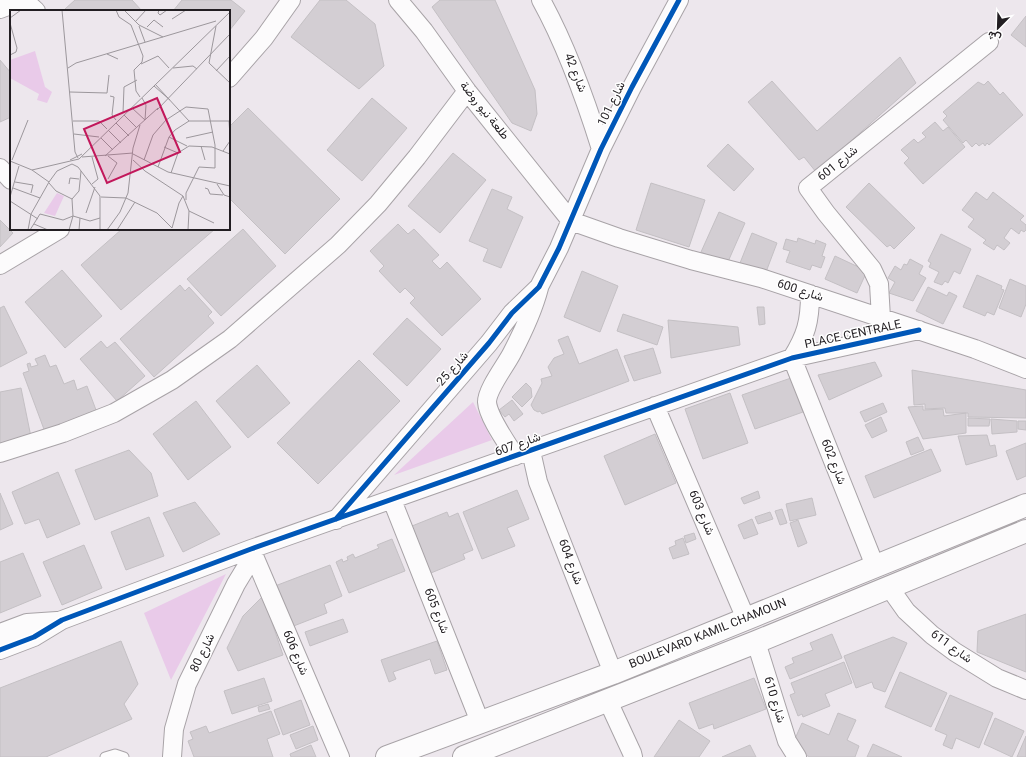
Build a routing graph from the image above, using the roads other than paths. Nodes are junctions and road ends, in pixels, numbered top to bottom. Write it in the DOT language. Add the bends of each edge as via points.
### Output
graph roads {
  1 [pos="24,0"];
  2 [pos="291,0"];
  3 [pos="398,0"];
  4 [pos="541,0"];
  5 [pos="679,0"];
  6 [pos="0,9"];
  7 [pos="35,10"];
  8 [pos="989,42"];
  9 [pos="230,77"];
  10 [pos="467,91"];
  11 [pos="601,149"];
  12 [pos="0,168"];
  13 [pos="10,179"];
  14 [pos="571,221"];
  15 [pos="56,230"];
  16 [pos="0,265"];
  17 [pos="539,287"];
  18 [pos="810,294"];
  19 [pos="881,318"];
  20 [pos="919,330"];
  21 [pos="792,358"];
  22 [pos="1026,369"];
  23 [pos="655,406"];
  24 [pos="0,453"];
  25 [pos="523,453"];
  26 [pos="392,500"];
  27 [pos="1026,506"];
  28 [pos="335,520"];
  29 [pos="1026,531"];
  30 [pos="252,553"];
  31 [pos="876,566"];
  32 [pos="889,587"];
  33 [pos="746,619"];
  34 [pos="62,620"];
  35 [pos="0,632"];
  36 [pos="756,642"];
  37 [pos="0,650"];
  38 [pos="613,673"];
  39 [pos="1026,690"];
  40 [pos="608,701"];
  41 [pos="480,722"];
  42 [pos="474,755"];
  43 [pos="105,757"];
  44 [pos="124,757"];
  45 [pos="172,757"];
  46 [pos="340,757"];
  47 [pos="387,757"];
  48 [pos="633,757"];
  49 [pos="797,757"];
  1 -- 6 [label="street"];
  1 -- 7 [label="street"];
  2 -- 9 [label="street" via="264,38"];
  3 -- 10 [label="street, طلعة نيو روضة"];
  4 -- 11 [label="street, شارع 42" via="572,64"];
  5 -- 11 [label="street, شارع 101"];
  8 -- 19 [label="street, شارع 601" via="808,188 872,269 879,284"];
  10 -- 14 [label="street, طلعة نيو روضة"];
  10 -- 24 [label="street" via="378,204 338,245 230,338 172,380 114,413"];
  11 -- 14 [label="street, شارع 101"];
  12 -- 13 [label="street"];
  14 -- 17 [label="street, شارع 25"];
  14 -- 18 [label="street, شارع 600" via="691,260"];
  15 -- 16 [label="street"];
  17 -- 25 [label="street, شارع 604" via="526,325 512,355 489,392 487,402 494,422"];
  17 -- 28 [label="street, شارع 25" via="512,313 484,349"];
  18 -- 19 [label="street, شارع 600"];
  18 -- 21 [label="street, PLACE CENTRALE" via="809,321 800,346"];
  19 -- 20 [label="street, شارع 600"];
  20 -- 21 [label="street, PLACE CENTRALE"];
  20 -- 22 [label="street, شارع 600"];
  21 -- 23 [label="street, شارع 607"];
  21 -- 31 [label="street, شارع 602"];
  23 -- 25 [label="street, شارع 607"];
  23 -- 33 [label="street, شارع 603"];
  25 -- 26 [label="street, شارع 607"];
  25 -- 38 [label="street, شارع 604" via="538,482"];
  26 -- 28 [label="street, شارع 607"];
  26 -- 41 [label="street, شارع 605"];
  27 -- 31 [label="main road, BOULEVARD KAMIL CHAMOUN"];
  28 -- 30 [label="street, شارع 607"];
  29 -- 32 [label="main road, BOULEVARD KAMIL CHAMOUN"];
  30 -- 34 [label="street, شارع 607"];
  30 -- 45 [label="street, شارع 80" via="187,684 174,729"];
  30 -- 46 [label="street, شارع 606"];
  31 -- 33 [label="main road, BOULEVARD KAMIL CHAMOUN"];
  32 -- 36 [label="main road, BOULEVARD KAMIL CHAMOUN"];
  32 -- 39 [label="street, شارع 611" via="906,611 932,635 997,678"];
  33 -- 38 [label="main road, BOULEVARD KAMIL CHAMOUN"];
  34 -- 35 [label="street" via="27,623"];
  34 -- 37 [label="street" via="34,637"];
  36 -- 40 [label="main road, BOULEVARD KAMIL CHAMOUN"];
  36 -- 49 [label="street, شارع 610" via="787,741"];
  38 -- 41 [label="main road, BOULEVARD KAMIL CHAMOUN"];
  40 -- 42 [label="main road, BOULEVARD KAMIL CHAMOUN"];
  40 -- 48 [label="street"];
  41 -- 47 [label="main road, BOULEVARD KAMIL CHAMOUN"];
  43 -- 44 [label="lane" via="115,754"];
}
